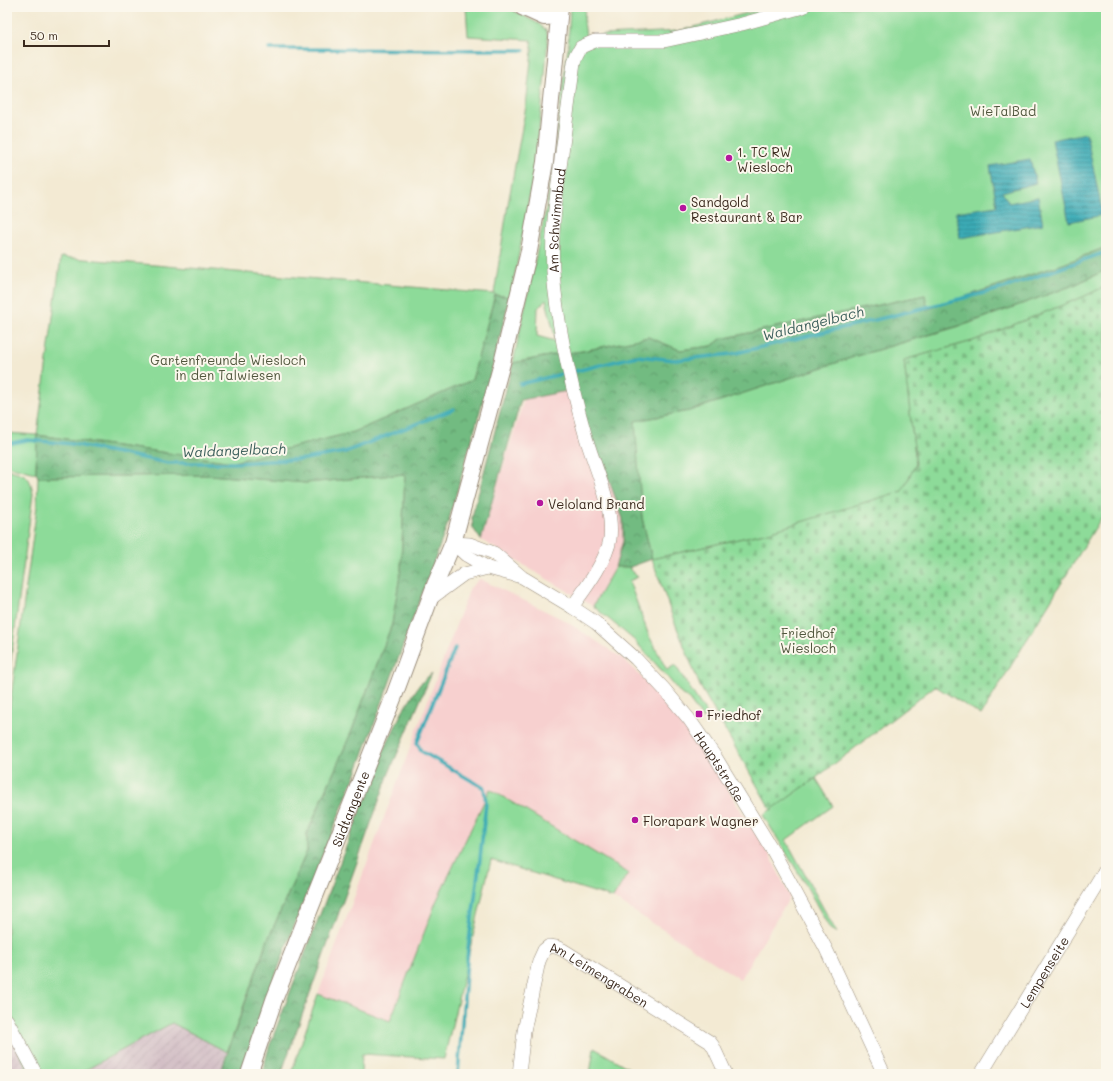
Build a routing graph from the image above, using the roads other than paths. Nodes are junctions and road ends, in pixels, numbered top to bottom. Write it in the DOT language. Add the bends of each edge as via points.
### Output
graph roads {
  1 [pos="522,7"];
  2 [pos="803,7"];
  3 [pos="558,10"];
  4 [pos="453,543"];
  5 [pos="488,568"];
  6 [pos="522,576"];
  7 [pos="430,599"];
  8 [pos="572,607"];
  9 [pos="1106,869"];
  10 [pos="7,1020"];
  11 [pos="36,1074"];
  12 [pos="249,1074"];
  13 [pos="519,1074"];
  14 [pos="726,1074"];
  15 [pos="884,1074"];
  16 [pos="981,1074"];
  1 -- 3 [label="main road" via="544,17"];
  2 -- 8 [label="street, Am Schwimmbad" via="742,24 664,40 595,41 581,47 577,54 552,244 556,310 566,362 585,435 608,507 610,540 605,556"];
  3 -- 4 [label="main road, Südtangente" via="544,168 529,251 502,363"];
  4 -- 5 [label="street, Hauptstraße" via="466,555"];
  4 -- 6 [label="street, Hauptstraße" via="470,544 494,553"];
  4 -- 7 [label="main road, Südtangente"];
  5 -- 6 [label="street, Hauptstraße"];
  5 -- 7 [label="street" via="464,574"];
  6 -- 8 [label="street, Hauptstraße"];
  7 -- 12 [label="main road, Südtangente" via="274,1000"];
  8 -- 15 [label="street, Hauptstraße" via="596,623 636,660 664,689 704,741 797,895 826,949"];
  9 -- 16 [label="street, Lempenseite"];
  10 -- 11 [label="street"];
  13 -- 14 [label="street, Am Leimengraben" via="524,1031 539,961 549,946 563,950 710,1042"];
}
